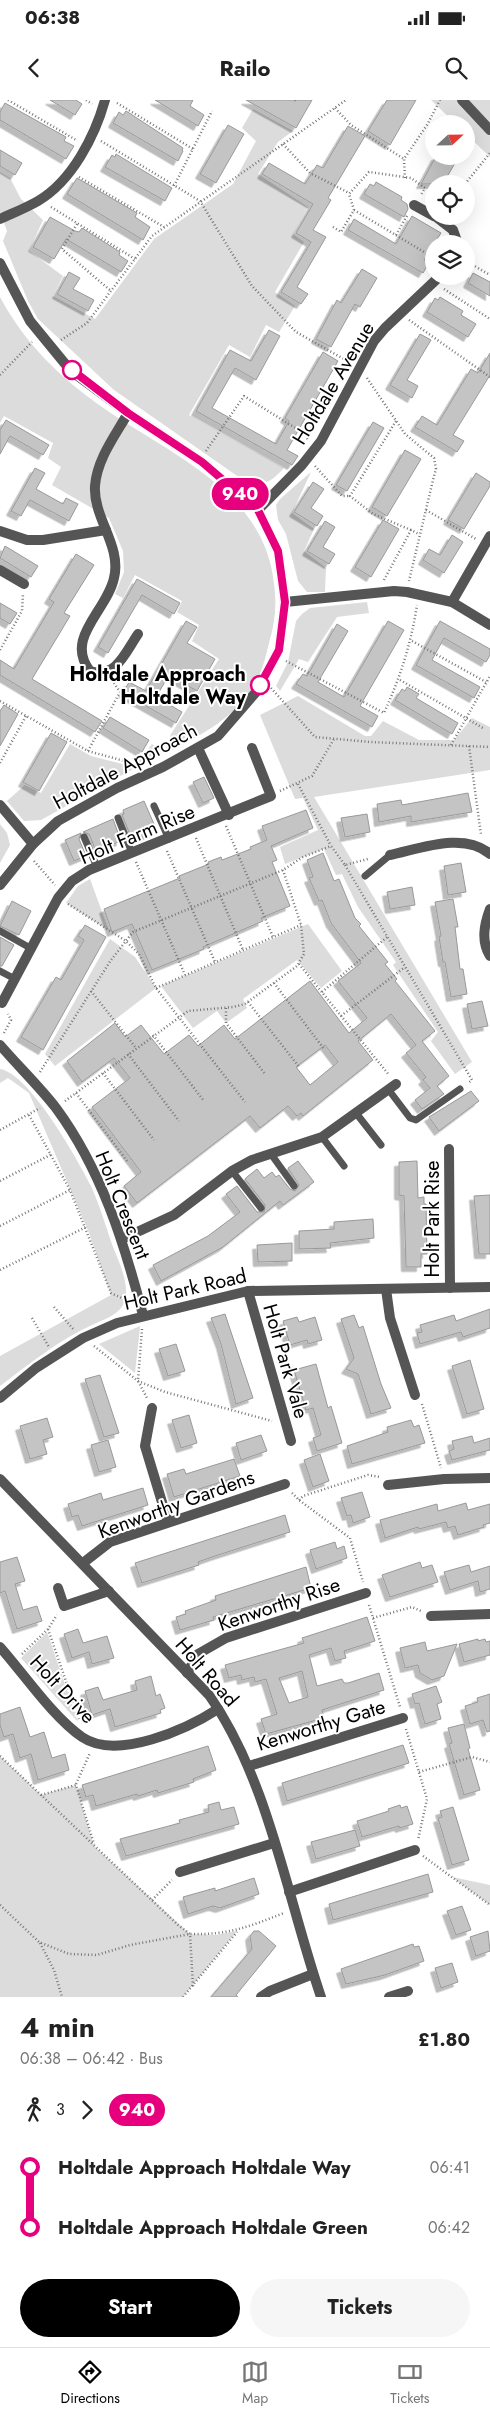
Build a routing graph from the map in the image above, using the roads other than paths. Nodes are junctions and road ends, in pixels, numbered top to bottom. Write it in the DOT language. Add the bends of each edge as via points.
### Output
graph roads {
  1 [pos="105,100"];
  2 [pos="462,100"];
  3 [pos="490,130"];
  4 [pos="414,205"];
  5 [pos="425,211"];
  6 [pos="0,219"];
  7 [pos="446,225"];
  8 [pos="455,235"];
  9 [pos="0,263"];
  10 [pos="431,285"];
  11 [pos="128,413"];
  12 [pos="258,510"];
  13 [pos="0,530"];
  14 [pos="106,530"];
  15 [pos="488,540"];
  16 [pos="0,570"];
  17 [pos="24,584"];
  18 [pos="285,602"];
  19 [pos="452,602"];
  20 [pos="490,625"];
  21 [pos="138,634"];
  22 [pos="198,748"];
  23 [pos="252,748"];
  24 [pos="0,805"];
  25 [pos="154,806"];
  26 [pos="226,816"];
  27 [pos="118,818"];
  28 [pos="84,837"];
  29 [pos="166,840"];
  30 [pos="30,848"];
  31 [pos="488,852"];
  32 [pos="132,853"];
  33 [pos="390,855"];
  34 [pos="97,868"];
  35 [pos="365,876"];
  36 [pos="0,885"];
  37 [pos="490,909"];
  38 [pos="0,931"];
  39 [pos="32,949"];
  40 [pos="490,956"];
  41 [pos="0,971"];
  42 [pos="15,979"];
  43 [pos="2,1003"];
  44 [pos="0,1045"];
  45 [pos="392,1086"];
  46 [pos="460,1089"];
  47 [pos="356,1113"];
  48 [pos="322,1137"];
  49 [pos="381,1146"];
  50 [pos="449,1149"];
  51 [pos="271,1154"];
  52 [pos="344,1166"];
  53 [pos="232,1171"];
  54 [pos="294,1186"];
  55 [pos="261,1208"];
  56 [pos="122,1239"];
  57 [pos="490,1287"];
  58 [pos="450,1288"];
  59 [pos="386,1289"];
  60 [pos="248,1291"];
  61 [pos="142,1311"];
  62 [pos="415,1395"];
  63 [pos="0,1398"];
  64 [pos="152,1408"];
  65 [pos="291,1441"];
  66 [pos="490,1478"];
  67 [pos="0,1479"];
  68 [pos="285,1484"];
  69 [pos="388,1485"];
  70 [pos="168,1522"];
  71 [pos="83,1563"];
  72 [pos="58,1588"];
  73 [pos="109,1591"];
  74 [pos="366,1594"];
  75 [pos="490,1614"];
  76 [pos="431,1616"];
  77 [pos="0,1646"];
  78 [pos="186,1673"];
  79 [pos="218,1709"];
  80 [pos="403,1718"];
  81 [pos="249,1766"];
  82 [pos="274,1842"];
  83 [pos="415,1850"];
  84 [pos="180,1872"];
  85 [pos="289,1892"];
  86 [pos="313,1974"];
  87 [pos="408,1991"];
  88 [pos="261,1997"];
  89 [pos="321,1997"];
  90 [pos="389,1997"];
  1 -- 6 [label="street" via="86,146 70,171 39,200"];
  2 -- 3 [label="street"];
  4 -- 5 [label="street"];
  7 -- 8 [label="street"];
  9 -- 11 [label="street, Holtdale Approach" via="30,321 51,346 72,370"];
  10 -- 12 [label="street, Holtdale Avenue" via="374,341 310,455"];
  11 -- 12 [label="street, Holtdale Approach" via="199,460"];
  11 -- 14 [label="street" via="100,462 96,476 98,507"];
  12 -- 18 [label="street, Holtdale Approach" via="278,551"];
  13 -- 14 [label="street" via="27,540"];
  14 -- 21 [label="street" via="116,566 114,580 82,640 80,652 83,662 90,671 107,673"];
  15 -- 19 [label="street"];
  16 -- 17 [label="street"];
  18 -- 19 [label="street" via="407,592"];
  18 -- 22 [label="street, Holtdale Approach" via="279,650 257,691 218,736"];
  19 -- 20 [label="street"];
  22 -- 26 [label="street"];
  22 -- 30 [label="street, Holtdale Approach" via="58,821"];
  23 -- 26 [label="street, Holt Farm Rise" via="270,796"];
  24 -- 30 [label="street"];
  25 -- 29 [label="lane"];
  26 -- 29 [label="street, Holt Farm Rise"];
  27 -- 32 [label="lane"];
  28 -- 34 [label="lane"];
  29 -- 32 [label="street, Holt Farm Rise"];
  30 -- 36 [label="street, Holtdale Approach"];
  31 -- 33 [label="street" via="468,844 451,842"];
  32 -- 34 [label="street, Holt Farm Rise"];
  33 -- 35 [label="lane"];
  34 -- 39 [label="street, Holt Farm Rise" via="72,881 60,896"];
  37 -- 40 [label="street" via="484,927 484,940"];
  38 -- 39 [label="lane"];
  39 -- 42 [label="street, Holt Farm Rise"];
  41 -- 42 [label="lane"];
  42 -- 43 [label="street, Holt Farm Rise"];
  44 -- 56 [label="street, Holt Crescent" via="53,1105 95,1172"];
  45 -- 46 [label="lane" via="410,1118 416,1120"];
  45 -- 47 [label="street"];
  47 -- 48 [label="street"];
  47 -- 49 [label="lane"];
  48 -- 51 [label="street"];
  48 -- 52 [label="lane"];
  50 -- 58 [label="street, Holt Park Rise"];
  51 -- 53 [label="street"];
  51 -- 54 [label="lane"];
  53 -- 55 [label="lane"];
  53 -- 56 [label="street" via="174,1215"];
  56 -- 61 [label="street, Holt Crescent"];
  57 -- 58 [label="street, Holt Park Road"];
  58 -- 59 [label="street, Holt Park Road"];
  59 -- 60 [label="street, Holt Park Road"];
  59 -- 62 [label="street" via="390,1318"];
  60 -- 61 [label="street, Holt Park Road"];
  60 -- 65 [label="street, Holt Park Vale"];
  61 -- 63 [label="street, Holt Park Road" via="83,1338 36,1368"];
  64 -- 70 [label="street" via="145,1446"];
  66 -- 69 [label="street"];
  67 -- 71 [label="street, Holt Road"];
  68 -- 70 [label="street, Kenworthy Gardens"];
  70 -- 71 [label="street, Kenworthy Gardens" via="110,1542"];
  71 -- 73 [label="street, Holt Road"];
  72 -- 73 [label="street" via="64,1606"];
  73 -- 78 [label="street, Holt Road"];
  74 -- 78 [label="street, Kenworthy Rise" via="226,1638 198,1654"];
  75 -- 76 [label="street"];
  77 -- 79 [label="street, Holt Drive" via="67,1725 103,1745 124,1746 146,1741 200,1720"];
  78 -- 79 [label="street, Holt Road" via="209,1695"];
  79 -- 81 [label="street, Holt Road"];
  80 -- 81 [label="street, Kenworthy Gate"];
  81 -- 82 [label="street, Holt Road"];
  82 -- 84 [label="street"];
  82 -- 85 [label="street, Holt Road"];
  83 -- 85 [label="street"];
  85 -- 86 [label="street, Holt Road"];
  86 -- 88 [label="street" via="270,1990"];
  86 -- 89 [label="street, Holt Road"];
  87 -- 90 [label="street"];
}
